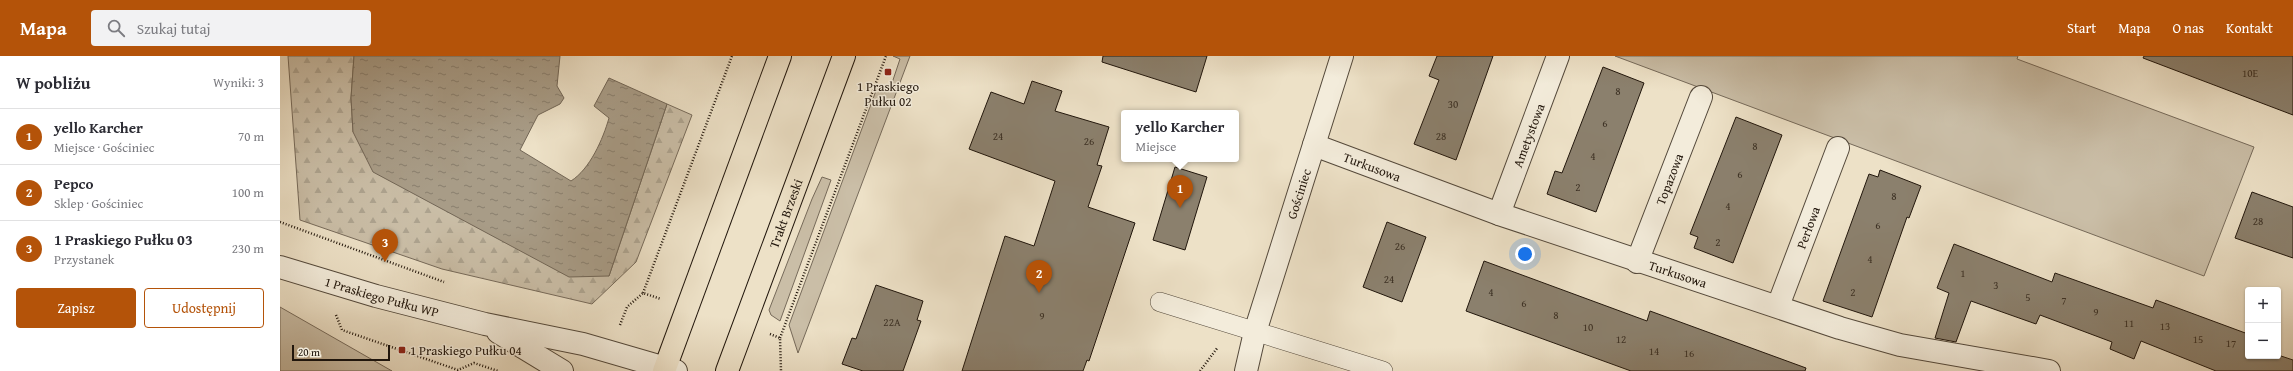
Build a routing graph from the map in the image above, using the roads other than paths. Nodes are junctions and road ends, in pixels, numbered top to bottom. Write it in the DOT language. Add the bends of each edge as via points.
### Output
graph roads {
  1 [pos="780,56"];
  2 [pos="844,56"];
  3 [pos="1342,56"];
  4 [pos="1558,56"];
  5 [pos="1701,96"];
  6 [pos="1314,145"];
  7 [pos="1838,148"];
  8 [pos="1499,214"];
  9 [pos="1637,262"];
  10 [pos="280,266"];
  11 [pos="1160,302"];
  12 [pos="1778,306"];
  13 [pos="485,324"];
  14 [pos="1255,332"];
  15 [pos="668,370"];
  16 [pos="562,371"];
  17 [pos="727,371"];
  18 [pos="1233,371"];
  19 [pos="1246,371"];
  20 [pos="1383,371"];
  21 [pos="2049,371"];
  1 -- 15 [label="main road"];
  2 -- 17 [label="main road, Trakt Brzeski"];
  3 -- 6 [label="street, Gościniec"];
  4 -- 8 [label="street, Ametystowa"];
  5 -- 9 [label="street, Topazowa"];
  6 -- 8 [label="street, Turkusowa"];
  6 -- 14 [label="street, Gościniec"];
  7 -- 12 [label="street, Perłowa"];
  8 -- 9 [label="street, Turkusowa"];
  9 -- 12 [label="street, Turkusowa"];
  10 -- 13 [label="street, 1 Praskiego Pułku WP" via="333,284"];
  11 -- 14 [label="lane"];
  12 -- 21 [label="street, Turkusowa" via="1840,328 1900,345"];
  13 -- 15 [label="street, 1 Praskiego Pułku WP" via="583,344"];
  13 -- 16 [label="street, 1 Praskiego Pułku WP"];
  14 -- 18 [label="street, Gościniec"];
  14 -- 19 [label="street, Gościniec"];
  14 -- 20 [label="lane"];
}
